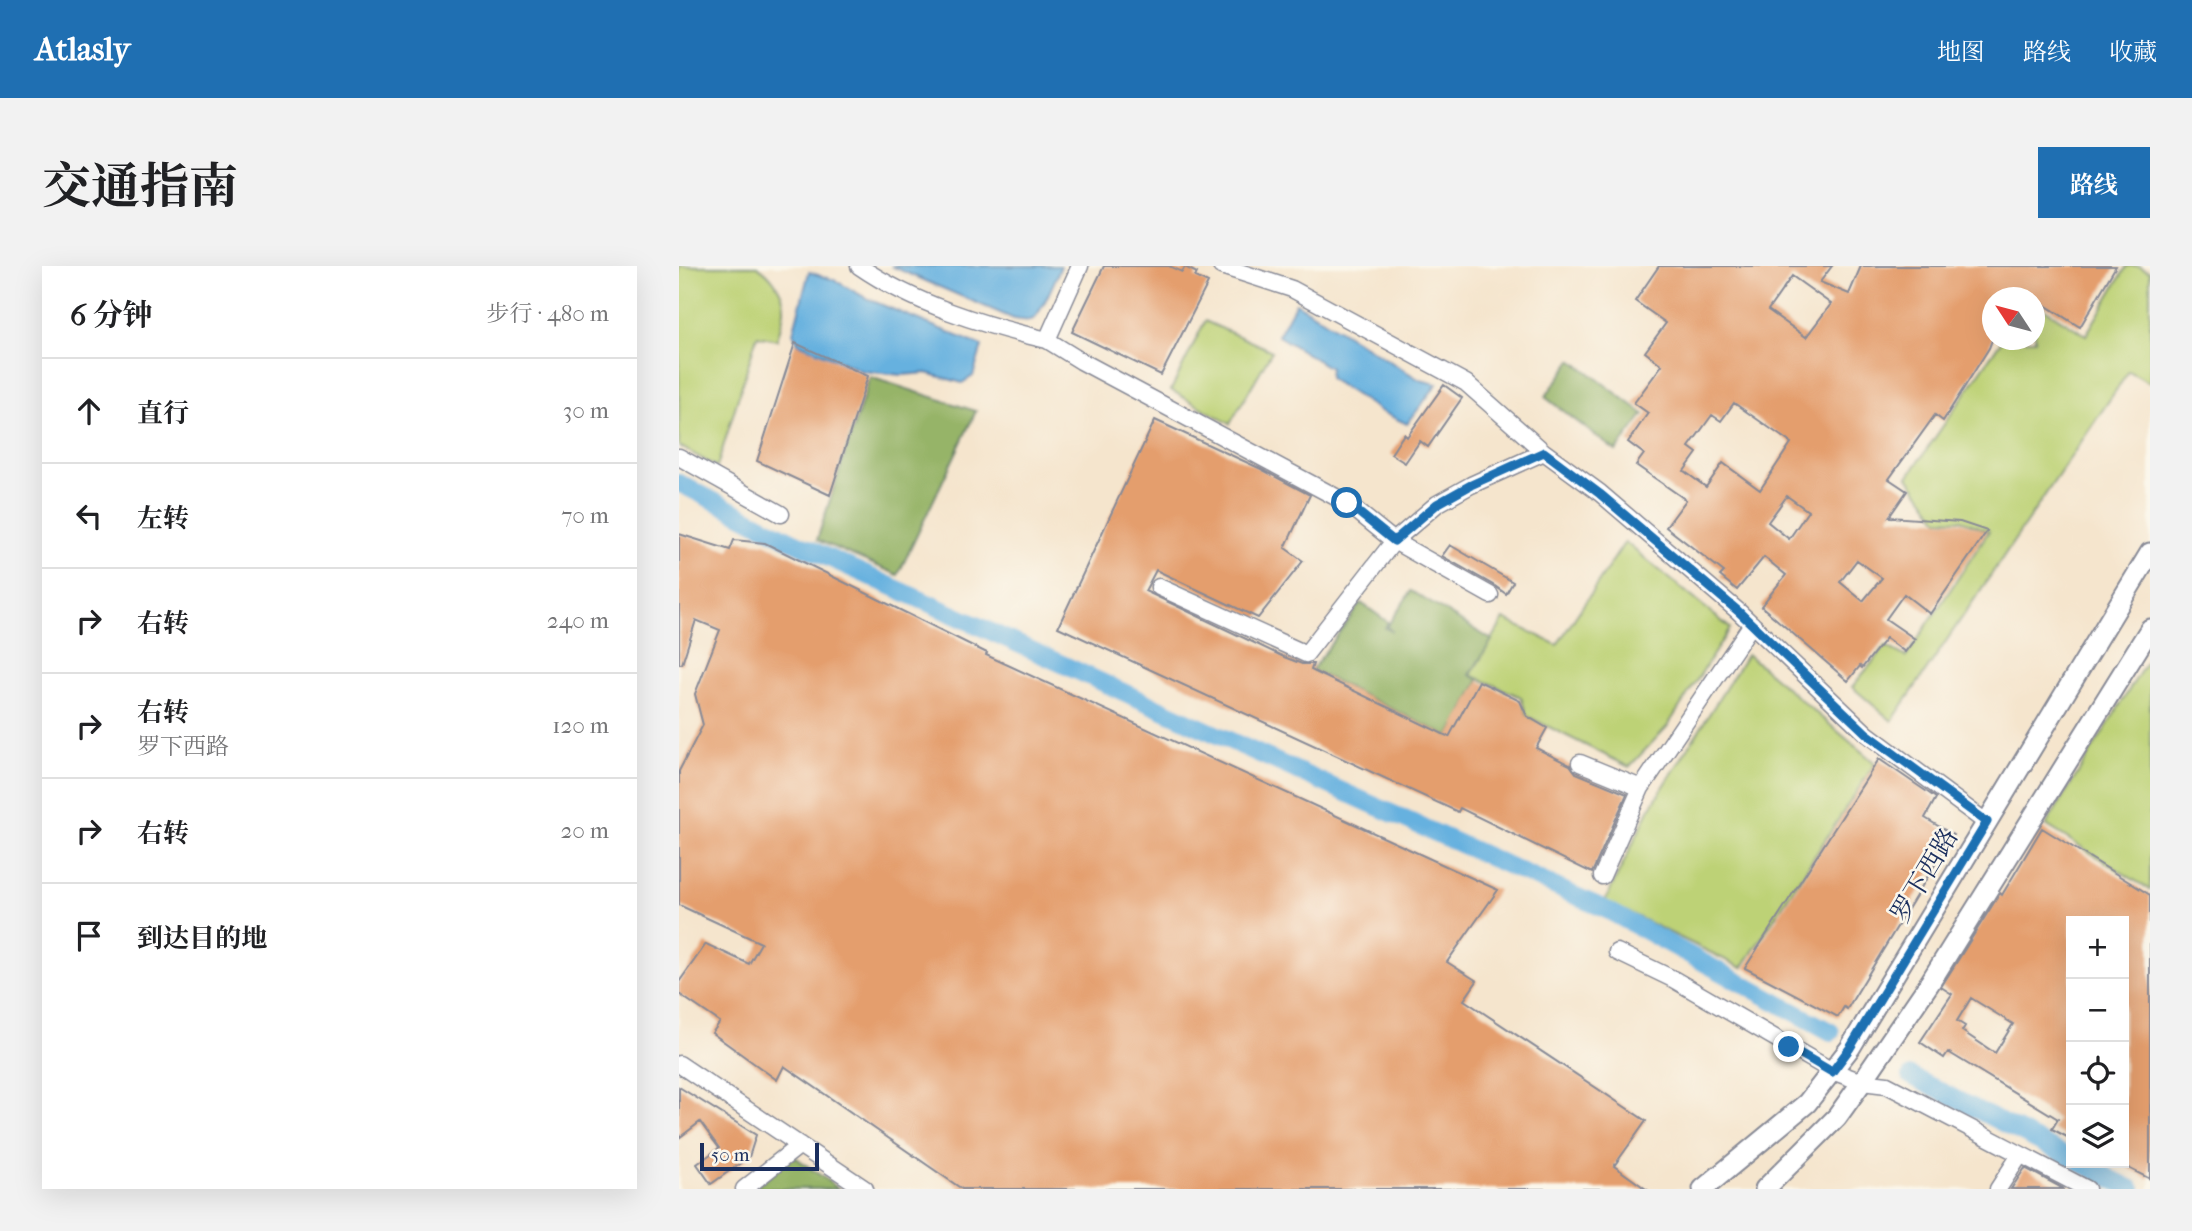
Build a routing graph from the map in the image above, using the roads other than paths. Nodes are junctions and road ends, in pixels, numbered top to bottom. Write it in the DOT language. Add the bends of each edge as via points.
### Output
graph roads {
  1 [pos="859,266"];
  2 [pos="1080,266"];
  3 [pos="1221,266"];
  4 [pos="1048,340"];
  5 [pos="1544,452"];
  6 [pos="679,457"];
  7 [pos="781,514"];
  8 [pos="1394,541"];
  9 [pos="2150,553"];
  10 [pos="1159,587"];
  11 [pos="1490,594"];
  12 [pos="1752,624"];
  13 [pos="2150,629"];
  14 [pos="1580,762"];
  15 [pos="1641,788"];
  16 [pos="1987,822"];
  17 [pos="1602,876"];
  18 [pos="1617,951"];
  19 [pos="679,1064"];
  20 [pos="1832,1072"];
  21 [pos="1862,1082"];
  22 [pos="800,1145"];
  23 [pos="2020,1154"];
  24 [pos="744,1189"];
  25 [pos="865,1189"];
  26 [pos="1703,1189"];
  27 [pos="1765,1189"];
  28 [pos="1998,1189"];
  29 [pos="2087,1189"];
  1 -- 4 [label="street" via="917,298 999,328"];
  2 -- 4 [label="street"];
  3 -- 5 [label="street" via="1292,289 1466,383"];
  4 -- 8 [label="street" via="1347,503"];
  5 -- 8 [label="street" via="1437,504"];
  5 -- 12 [label="street"];
  6 -- 7 [label="street"];
  8 -- 10 [label="street" via="1306,654"];
  8 -- 11 [label="street"];
  9 -- 16 [label="main road, 罗下西路"];
  12 -- 15 [label="street"];
  12 -- 16 [label="street" via="1867,734"];
  13 -- 21 [label="main road" via="1929,984"];
  14 -- 15 [label="street"];
  15 -- 17 [label="street"];
  16 -- 20 [label="main road, 罗下西路"];
  18 -- 20 [label="street"];
  19 -- 22 [label="street"];
  20 -- 21 [label="street"];
  20 -- 26 [label="main road, 罗下西路" via="1807,1103"];
  21 -- 23 [label="street" via="1887,1085"];
  21 -- 27 [label="main road" via="1837,1117"];
  22 -- 24 [label="street"];
  22 -- 25 [label="street"];
  23 -- 28 [label="street"];
  23 -- 29 [label="street"];
}
